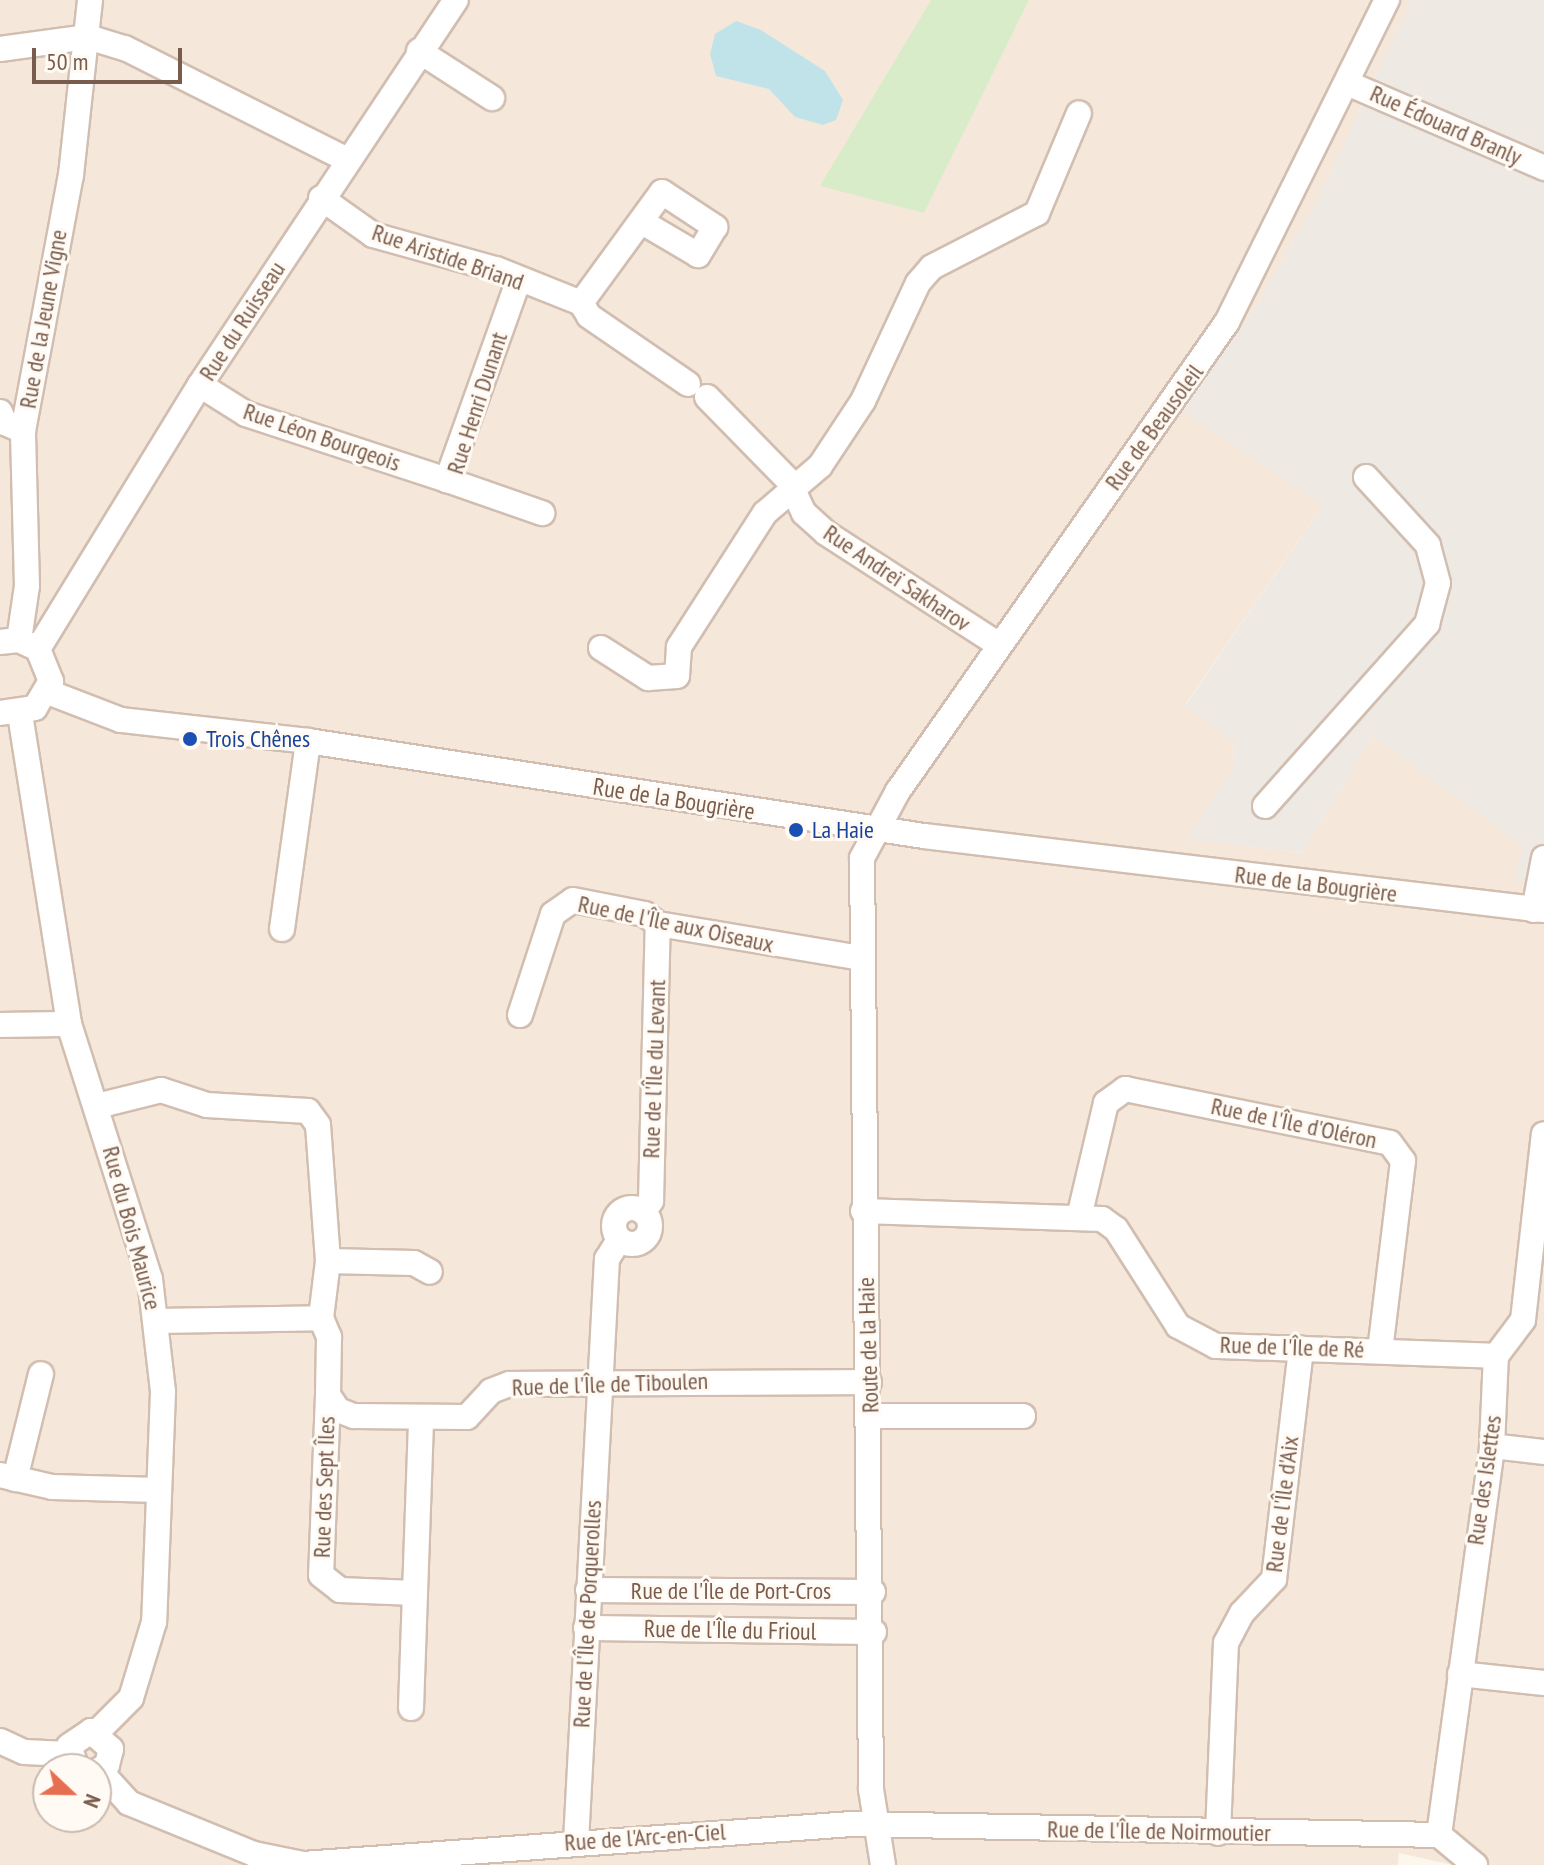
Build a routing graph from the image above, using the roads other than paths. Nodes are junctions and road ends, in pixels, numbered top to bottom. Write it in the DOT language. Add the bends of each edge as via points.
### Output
graph roads {
  1 [pos="90,0"];
  2 [pos="456,0"];
  3 [pos="1387,0"];
  4 [pos="88,37"];
  5 [pos="0,49"];
  6 [pos="419,51"];
  7 [pos="1347,83"];
  8 [pos="492,98"];
  9 [pos="1079,113"];
  10 [pos="346,159"];
  11 [pos="1544,168"];
  12 [pos="321,198"];
  13 [pos="642,222"];
  14 [pos="519,279"];
  15 [pos="581,303"];
  16 [pos="200,385"];
  17 [pos="0,412"];
  18 [pos="23,431"];
  19 [pos="1366,477"];
  20 [pos="447,480"];
  21 [pos="793,492"];
  22 [pos="542,513"];
  23 [pos="19,643"];
  24 [pos="999,645"];
  25 [pos="601,648"];
  26 [pos="48,692"];
  27 [pos="10,714"];
  28 [pos="308,741"];
  29 [pos="1265,806"];
  30 [pos="877,828"];
  31 [pos="1544,858"];
  32 [pos="1539,910"];
  33 [pos="658,924"];
  34 [pos="282,929"];
  35 [pos="861,958"];
  36 [pos="520,1015"];
  37 [pos="69,1024"];
  38 [pos="0,1025"];
  39 [pos="97,1106"];
  40 [pos="1544,1134"];
  41 [pos="863,1211"];
  42 [pos="1080,1213"];
  43 [pos="328,1261"];
  44 [pos="430,1272"];
  45 [pos="321,1318"];
  46 [pos="157,1321"];
  47 [pos="1533,1321"];
  48 [pos="1301,1349"];
  49 [pos="1380,1350"];
  50 [pos="1496,1356"];
  51 [pos="41,1374"];
  52 [pos="869,1382"];
  53 [pos="598,1386"];
  54 [pos="328,1395"];
  55 [pos="870,1416"];
  56 [pos="1023,1416"];
  57 [pos="421,1420"];
  58 [pos="1492,1446"];
  59 [pos="1544,1452"];
  60 [pos="7,1477"];
  61 [pos="158,1490"];
  62 [pos="588,1590"];
  63 [pos="873,1592"];
  64 [pos="415,1593"];
  65 [pos="586,1628"];
  66 [pos="874,1632"];
  67 [pos="1460,1674"];
  68 [pos="1544,1683"];
  69 [pos="411,1708"];
  70 [pos="97,1732"];
  71 [pos="0,1741"];
  72 [pos="82,1753"];
  73 [pos="105,1753"];
  74 [pos="32,1754"];
  75 [pos="112,1789"];
  76 [pos="879,1824"];
  77 [pos="1218,1833"];
  78 [pos="1439,1835"];
  79 [pos="576,1842"];
  80 [pos="404,1862"];
  81 [pos="883,1865"];
  82 [pos="1475,1865"];
  1 -- 4 [label="street, Rue de la Jeune Vigne"];
  2 -- 6 [label="street, Rue du Ruisseau"];
  3 -- 7 [label="street, Rue de Beausoleil"];
  4 -- 5 [label="street"];
  4 -- 10 [label="street" via="147,58"];
  4 -- 18 [label="street, Rue de la Jeune Vigne" via="71,175"];
  6 -- 8 [label="street"];
  6 -- 10 [label="street, Rue du Ruisseau"];
  7 -- 11 [label="street, Rue Édouard Branly"];
  7 -- 24 [label="street, Rue de Beausoleil" via="1227,322"];
  9 -- 21 [label="street" via="1037,213 932,267 863,401 820,466"];
  10 -- 12 [label="street, Rue du Ruisseau"];
  12 -- 14 [label="street, Rue Aristide Briand" via="373,235"];
  12 -- 16 [label="street, Rue du Ruisseau"];
  13 -- 15 [label="street"];
  14 -- 15 [label="street, Rue Aristide Briand"];
  14 -- 20 [label="street, Rue Henri Dunant"];
  15 -- 21 [label="street, Rue Andreï Sakharov" via="589,316 698,391"];
  16 -- 20 [label="street, Rue Léon Bourgeois" via="246,414"];
  16 -- 23 [label="street, Rue du Ruisseau"];
  17 -- 18 [label="street" via="5,423"];
  18 -- 23 [label="street, Rue de la Jeune Vigne" via="27,586"];
  19 -- 29 [label="street" via="1428,545 1438,583 1427,624"];
  20 -- 22 [label="street, Rue Henri Dunant"];
  21 -- 24 [label="street, Rue Andreï Sakharov" via="804,513 826,533"];
  21 -- 25 [label="street" via="765,513 730,566 679,647 677,676 648,678"];
  23 -- 26 [label="street" via="51,672"];
  24 -- 30 [label="street, Rue de Beausoleil"];
  26 -- 27 [label="street"];
  26 -- 28 [label="street, Rue de la Bougrière" via="113,719"];
  27 -- 37 [label="street, Rue du Bois Maurice"];
  28 -- 30 [label="street, Rue de la Bougrière"];
  28 -- 34 [label="street"];
  30 -- 32 [label="street, Rue de la Bougrière"];
  30 -- 35 [label="street, Route de la Haie" via="862,858"];
  31 -- 32 [label="street"];
  33 -- 35 [label="street, Rue de l'Île aux Oiseaux"];
  33 -- 36 [label="street, Rue de l'Île aux Oiseaux" via="645,914 573,900 560,904"];
  33 -- 53 [label="street, Rue de l'Île du Levant" via="651,1201 643,1212 650,1228 645,1238 630,1245 619,1240 607,1259"];
  35 -- 41 [label="street, Route de la Haie"];
  37 -- 38 [label="street"];
  37 -- 39 [label="street, Rue du Bois Maurice"];
  39 -- 43 [label="street" via="161,1090 207,1105 308,1111 318,1125"];
  39 -- 46 [label="street, Rue du Bois Maurice" via="128,1196"];
  40 -- 47 [label="street"];
  41 -- 42 [label="street, Rue de l'Île de Ré"];
  41 -- 52 [label="street, Route de la Haie"];
  42 -- 48 [label="street, Rue de l'Île de Ré" via="1116,1229 1178,1326 1195,1340"];
  42 -- 49 [label="street, Rue de l'Île d'Oléron" via="1106,1103 1125,1089 1390,1143 1403,1161"];
  43 -- 44 [label="street" via="414,1263"];
  43 -- 45 [label="street"];
  45 -- 46 [label="street"];
  45 -- 54 [label="street" via="329,1337"];
  46 -- 61 [label="street, Rue du Bois Maurice" via="163,1392"];
  47 -- 50 [label="street"];
  48 -- 49 [label="street, Rue de l'Île de Ré"];
  48 -- 77 [label="street, Rue de l'Île d'Aix" via="1274,1579 1242,1613 1226,1643"];
  49 -- 50 [label="street, Rue de l'Île de Ré"];
  50 -- 58 [label="street, Rue des Islettes"];
  51 -- 60 [label="street"];
  52 -- 53 [label="street, Rue de l'Île de Tiboulen" via="616,1380"];
  52 -- 55 [label="street, Route de la Haie"];
  53 -- 57 [label="street, Rue de l'Île de Tiboulen" via="509,1384 491,1391 467,1417"];
  53 -- 62 [label="street, Rue de l'Île de Porquerolles"];
  54 -- 57 [label="street, Rue de l'Île de Tiboulen" via="338,1410 354,1416"];
  54 -- 64 [label="street, Rue des Sept Îles" via="321,1575 340,1590"];
  55 -- 56 [label="street"];
  55 -- 63 [label="street, Route de la Haie"];
  57 -- 64 [label="street"];
  58 -- 59 [label="street"];
  58 -- 67 [label="street, Rue des Islettes"];
  60 -- 61 [label="street" via="52,1487"];
  61 -- 70 [label="street, Rue du Bois Maurice" via="154,1622 143,1670 123,1711"];
  62 -- 63 [label="street, Rue de l'Île de Port-Cros"];
  62 -- 65 [label="street, Rue de l'Île de Porquerolles"];
  63 -- 66 [label="street, Route de la Haie"];
  64 -- 69 [label="street"];
  65 -- 66 [label="street, Rue de l'Île du Frioul"];
  65 -- 79 [label="street, Rue de l'Île de Porquerolles"];
  66 -- 76 [label="street, Route de la Haie" via="871,1789"];
  67 -- 68 [label="street"];
  67 -- 78 [label="street, Rue des Islettes"];
  70 -- 72 [label="street, Rue du Bois Maurice" via="77,1735"];
  70 -- 73 [label="street" via="111,1749"];
  71 -- 74 [label="street"];
  75 -- 80 [label="street, Rue de l'Arc-en-Ciel" via="129,1803 254,1854 303,1864"];
  76 -- 77 [label="street, Rue de l'Île de Noirmoutier"];
  76 -- 79 [label="street, Rue de l'Arc-en-Ciel"];
  76 -- 81 [label="street, Route de la Haie"];
  77 -- 78 [label="street, Rue de l'Île de Noirmoutier"];
  78 -- 82 [label="street"];
  79 -- 80 [label="street, Rue de l'Arc-en-Ciel"];
}
